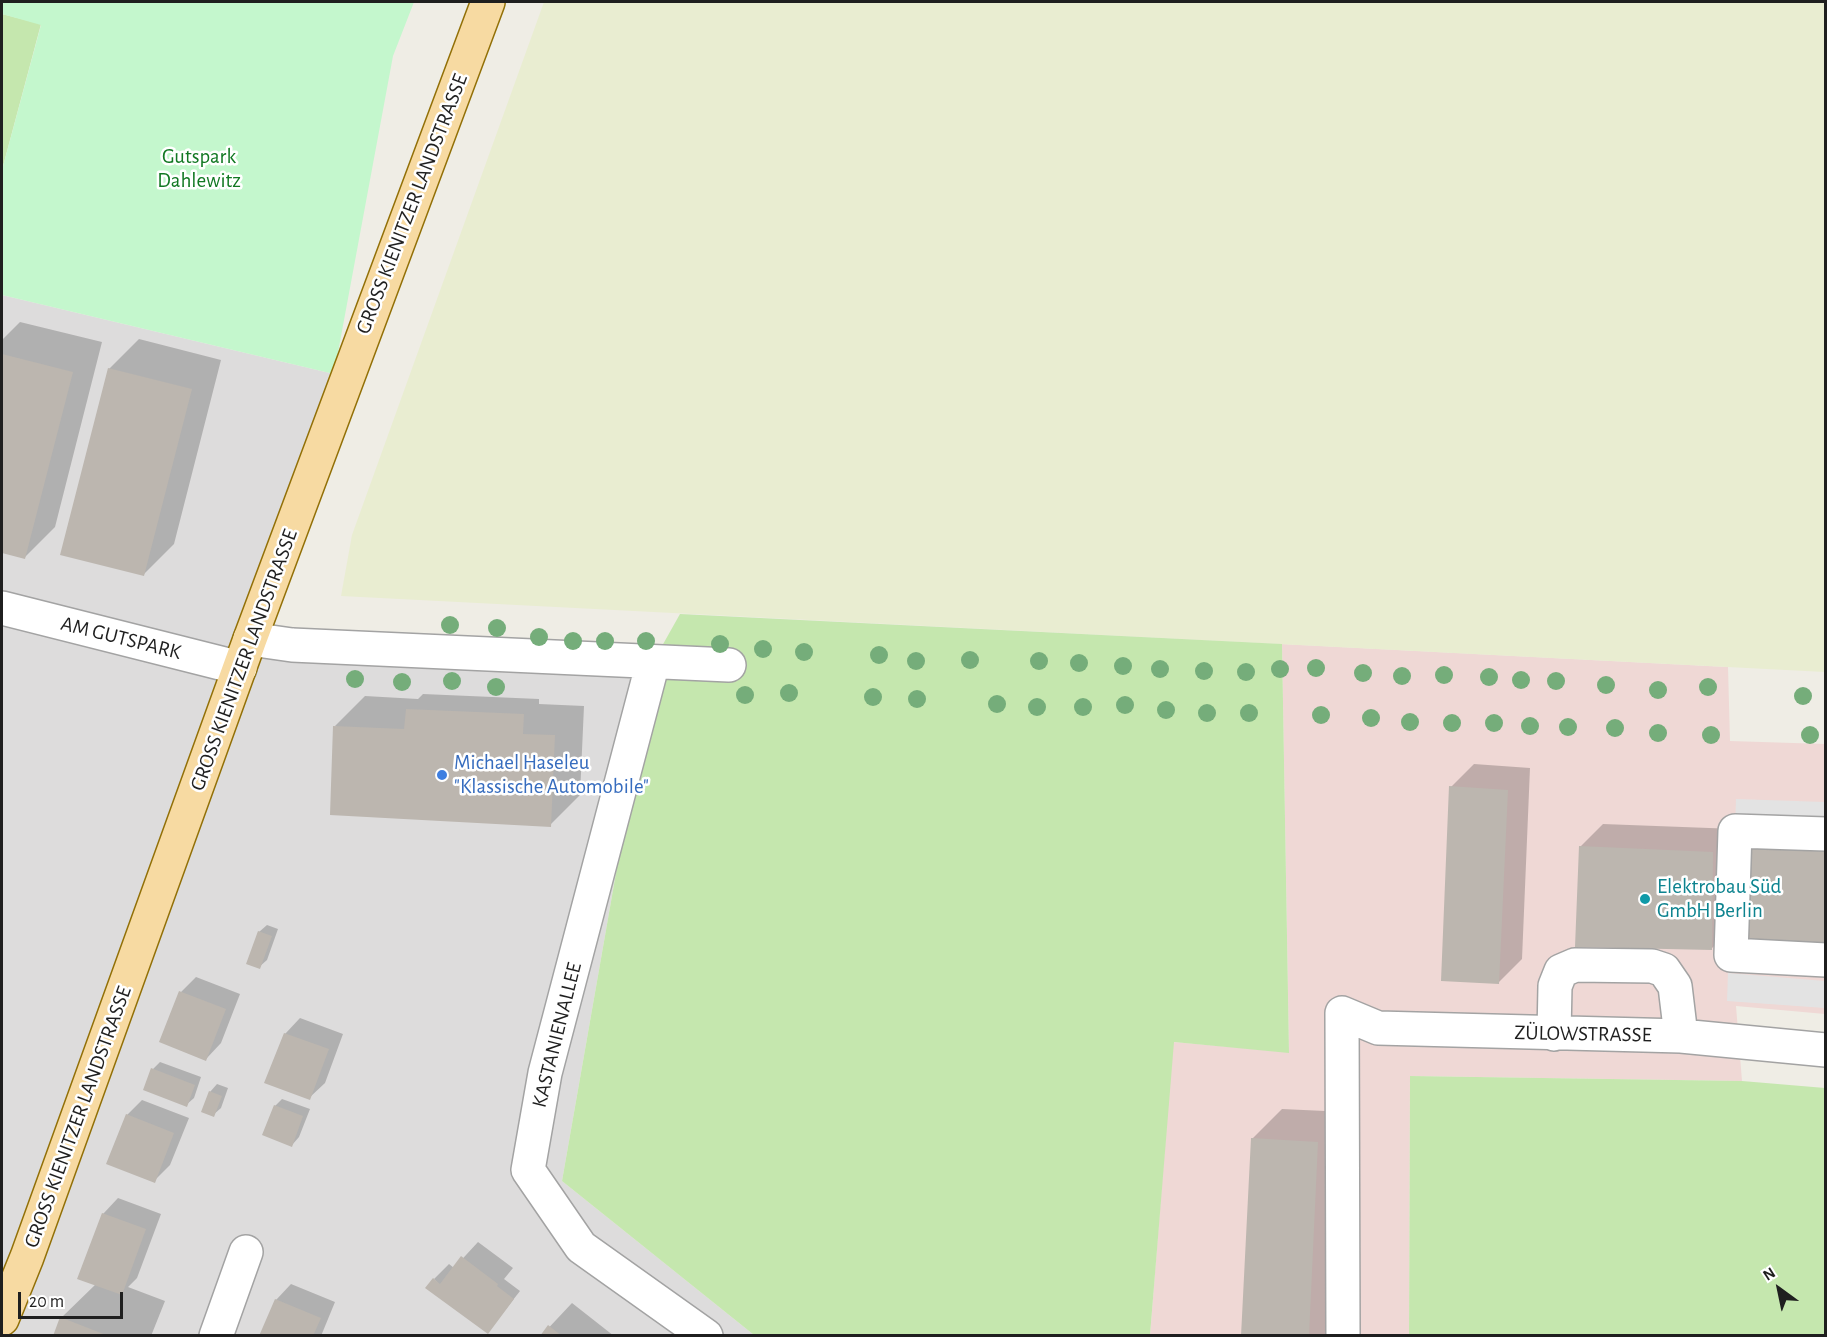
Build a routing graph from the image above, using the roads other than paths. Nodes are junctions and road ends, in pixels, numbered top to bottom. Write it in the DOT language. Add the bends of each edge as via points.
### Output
graph roads {
  1 [pos="488,2"];
  2 [pos="2,608"];
  3 [pos="245,654"];
  4 [pos="653,662"];
  5 [pos="729,665"];
  6 [pos="1826,834"];
  7 [pos="1826,960"];
  8 [pos="1554,1034"];
  9 [pos="1681,1036"];
  10 [pos="1826,1050"];
  11 [pos="246,1252"];
  12 [pos="2,1319"];
  13 [pos="216,1335"];
  14 [pos="706,1335"];
  15 [pos="1343,1335"];
  1 -- 3 [label="main road, GROSS KIENITZER LANDSTRASSE"];
  2 -- 3 [label="street, AM GUTSPARK"];
  3 -- 4 [label="street" via="292,645"];
  3 -- 12 [label="main road, GROSS KIENITZER LANDSTRASSE"];
  4 -- 5 [label="street"];
  4 -- 14 [label="street, KASTANIENALLEE" via="545,1073 528,1170 581,1247"];
  6 -- 7 [label="street" via="1735,831 1731,955"];
  8 -- 9 [label="street, ZÜLOWSTRASSE"];
  8 -- 9 [label="street" via="1555,986 1561,971 1575,965 1652,966 1664,970 1675,986"];
  8 -- 15 [label="street, ZÜLOWSTRASSE" via="1378,1028 1342,1013"];
  9 -- 10 [label="street, ZÜLOWSTRASSE"];
  11 -- 13 [label="street"];
}
